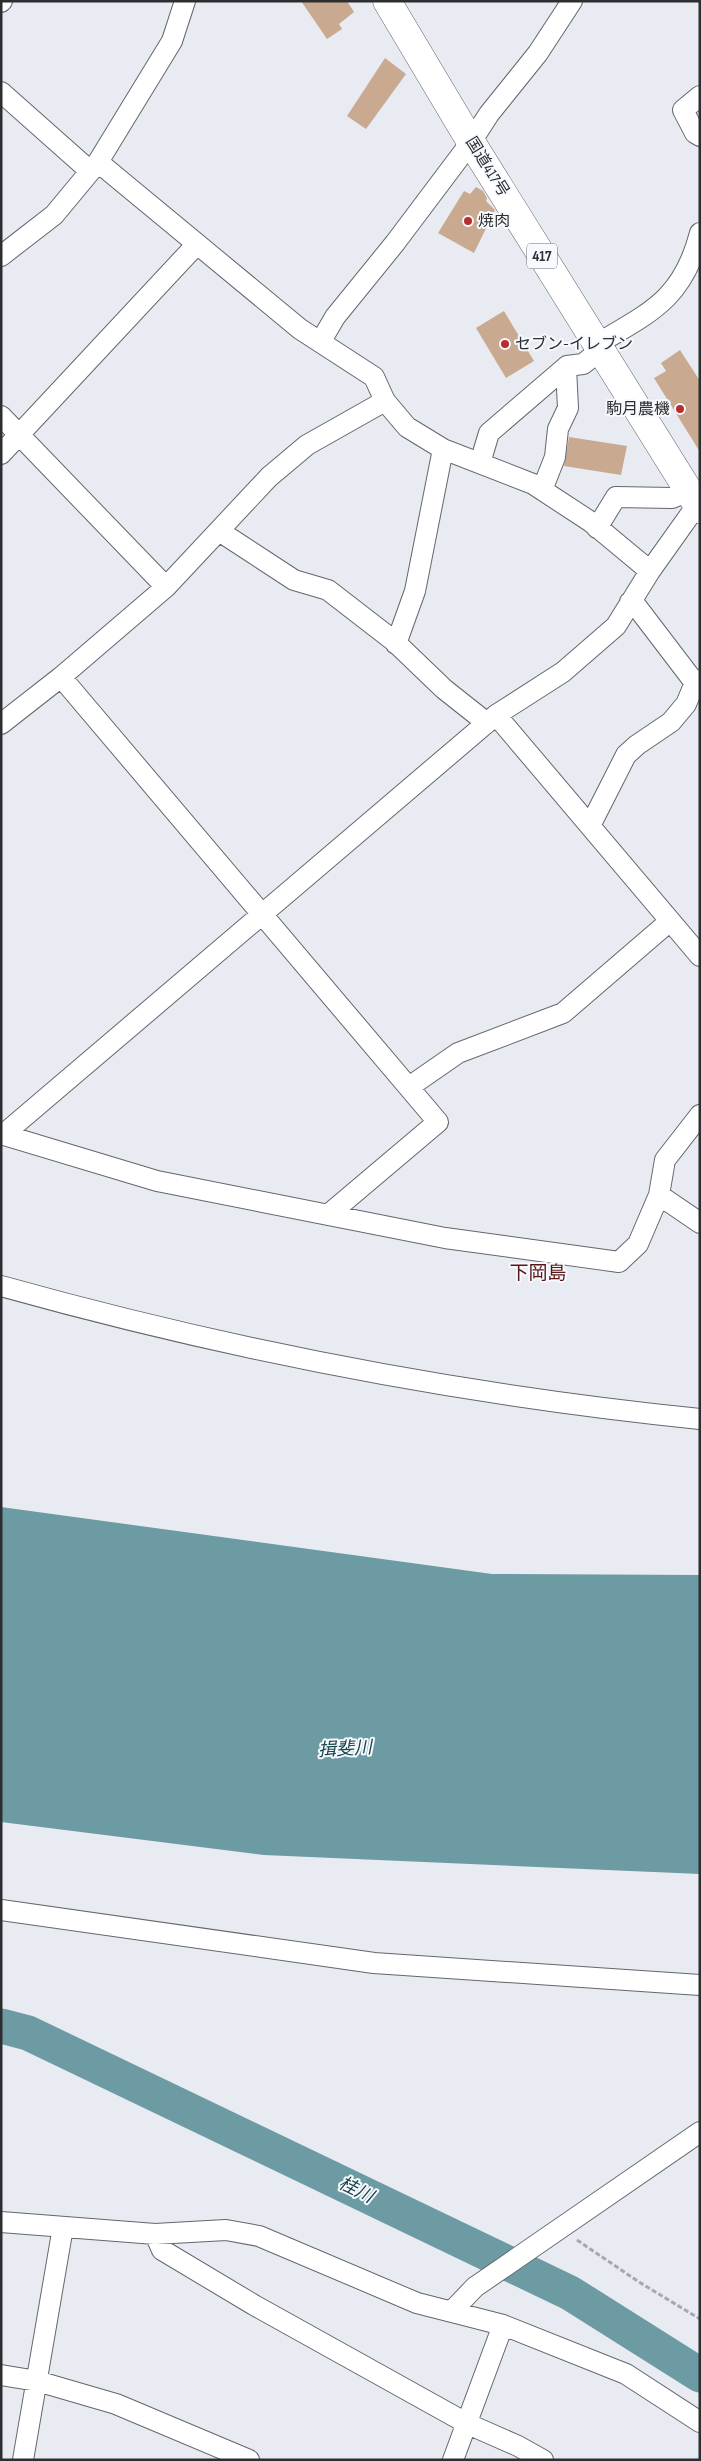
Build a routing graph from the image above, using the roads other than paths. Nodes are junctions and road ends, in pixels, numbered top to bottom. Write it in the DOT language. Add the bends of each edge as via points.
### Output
graph roads {
  1 [pos="185,1"];
  2 [pos="387,1"];
  3 [pos="572,1"];
  4 [pos="1,92"];
  5 [pos="700,96"];
  6 [pos="700,136"];
  7 [pos="471,142"];
  8 [pos="94,167"];
  9 [pos="700,233"];
  10 [pos="197,244"];
  11 [pos="1,256"];
  12 [pos="321,341"];
  13 [pos="599,347"];
  14 [pos="566,368"];
  15 [pos="385,401"];
  16 [pos="1,416"];
  17 [pos="20,435"];
  18 [pos="443,449"];
  19 [pos="1,454"];
  20 [pos="480,463"];
  21 [pos="542,490"];
  22 [pos="695,502"];
  23 [pos="597,528"];
  24 [pos="219,531"];
  25 [pos="650,570"];
  26 [pos="166,587"];
  27 [pos="630,602"];
  28 [pos="396,644"];
  29 [pos="61,677"];
  30 [pos="697,682"];
  31 [pos="492,719"];
  32 [pos="1,724"];
  33 [pos="591,824"];
  34 [pos="263,914"];
  35 [pos="670,921"];
  36 [pos="700,956"];
  37 [pos="409,1086"];
  38 [pos="700,1116"];
  39 [pos="2,1134"];
  40 [pos="659,1194"];
  41 [pos="328,1215"];
  42 [pos="700,1223"];
  43 [pos="1,1286"];
  44 [pos="700,1419"];
  45 [pos="1,1910"];
  46 [pos="700,1985"];
  47 [pos="700,2132"];
  48 [pos="1,2222"];
  49 [pos="63,2227"];
  50 [pos="155,2234"];
  51 [pos="452,2311"];
  52 [pos="503,2325"];
  53 [pos="1,2375"];
  54 [pos="37,2381"];
  55 [pos="700,2422"];
  56 [pos="468,2424"];
  57 [pos="23,2460"];
  58 [pos="249,2460"];
  59 [pos="453,2460"];
  60 [pos="543,2460"];
  1 -- 8 [label="street" via="172,41"];
  2 -- 7 [label="highway, 国道417号 / 417"];
  3 -- 7 [label="street" via="538,54 489,114"];
  4 -- 8 [label="street"];
  5 -- 6 [label="street" via="683,110 695,133"];
  7 -- 12 [label="street" via="335,317"];
  7 -- 13 [label="highway, 国道417号 / 417"];
  8 -- 10 [label="street"];
  8 -- 11 [label="street" via="54,215"];
  9 -- 13 [label="street" via="695,254 672,293 654,310"];
  10 -- 12 [label="street" via="300,328"];
  10 -- 17 [label="street"];
  12 -- 15 [label="street" via="374,377"];
  13 -- 14 [label="street" via="583,364"];
  13 -- 22 [label="highway, 国道417号 / 417"];
  14 -- 20 [label="street" via="489,433"];
  14 -- 21 [label="street" via="568,408 558,430 555,458"];
  15 -- 18 [label="street" via="407,427"];
  15 -- 24 [label="street" via="306,445 269,477"];
  16 -- 17 [label="street"];
  17 -- 19 [label="street"];
  17 -- 26 [label="street"];
  18 -- 20 [label="street"];
  18 -- 28 [label="street" via="415,591"];
  20 -- 21 [label="street"];
  21 -- 23 [label="street"];
  22 -- 23 [label="street" via="672,498 616,497"];
  22 -- 25 [label="street"];
  23 -- 25 [label="street"];
  24 -- 26 [label="street"];
  24 -- 28 [label="street" via="294,580 328,590"];
  25 -- 27 [label="street"];
  26 -- 29 [label="street"];
  27 -- 30 [label="street"];
  27 -- 31 [label="street" via="616,626 563,672"];
  28 -- 31 [label="street" via="444,689"];
  29 -- 32 [label="street"];
  29 -- 34 [label="street"];
  30 -- 33 [label="street" via="686,704 671,722 626,755"];
  31 -- 33 [label="street"];
  31 -- 34 [label="street"];
  33 -- 35 [label="street"];
  34 -- 37 [label="street"];
  34 -- 39 [label="street"];
  35 -- 36 [label="street"];
  35 -- 37 [label="street" via="563,1014 458,1053"];
  37 -- 41 [label="street" via="438,1122"];
  38 -- 40 [label="street" via="665,1160"];
  39 -- 41 [label="street" via="157,1181"];
  40 -- 41 [label="street" via="638,1244 619,1262 445,1238"];
  40 -- 42 [label="street"];
  43 -- 44 [label="street" via="168,1331 289,1357 547,1401"];
  45 -- 46 [label="street" via="374,1963"];
  47 -- 51 [label="street" via="475,2288"];
  48 -- 49 [label="street"];
  49 -- 50 [label="street"];
  49 -- 54 [label="street"];
  50 -- 51 [label="street" via="226,2230 259,2236 417,2303"];
  50 -- 56 [label="street" via="162,2250 262,2310"];
  51 -- 52 [label="street"];
  52 -- 55 [label="street" via="626,2374"];
  52 -- 56 [label="street"];
  53 -- 54 [label="street"];
  54 -- 57 [label="street"];
  54 -- 58 [label="street" via="116,2404"];
  56 -- 59 [label="street"];
  56 -- 60 [label="street"];
}
